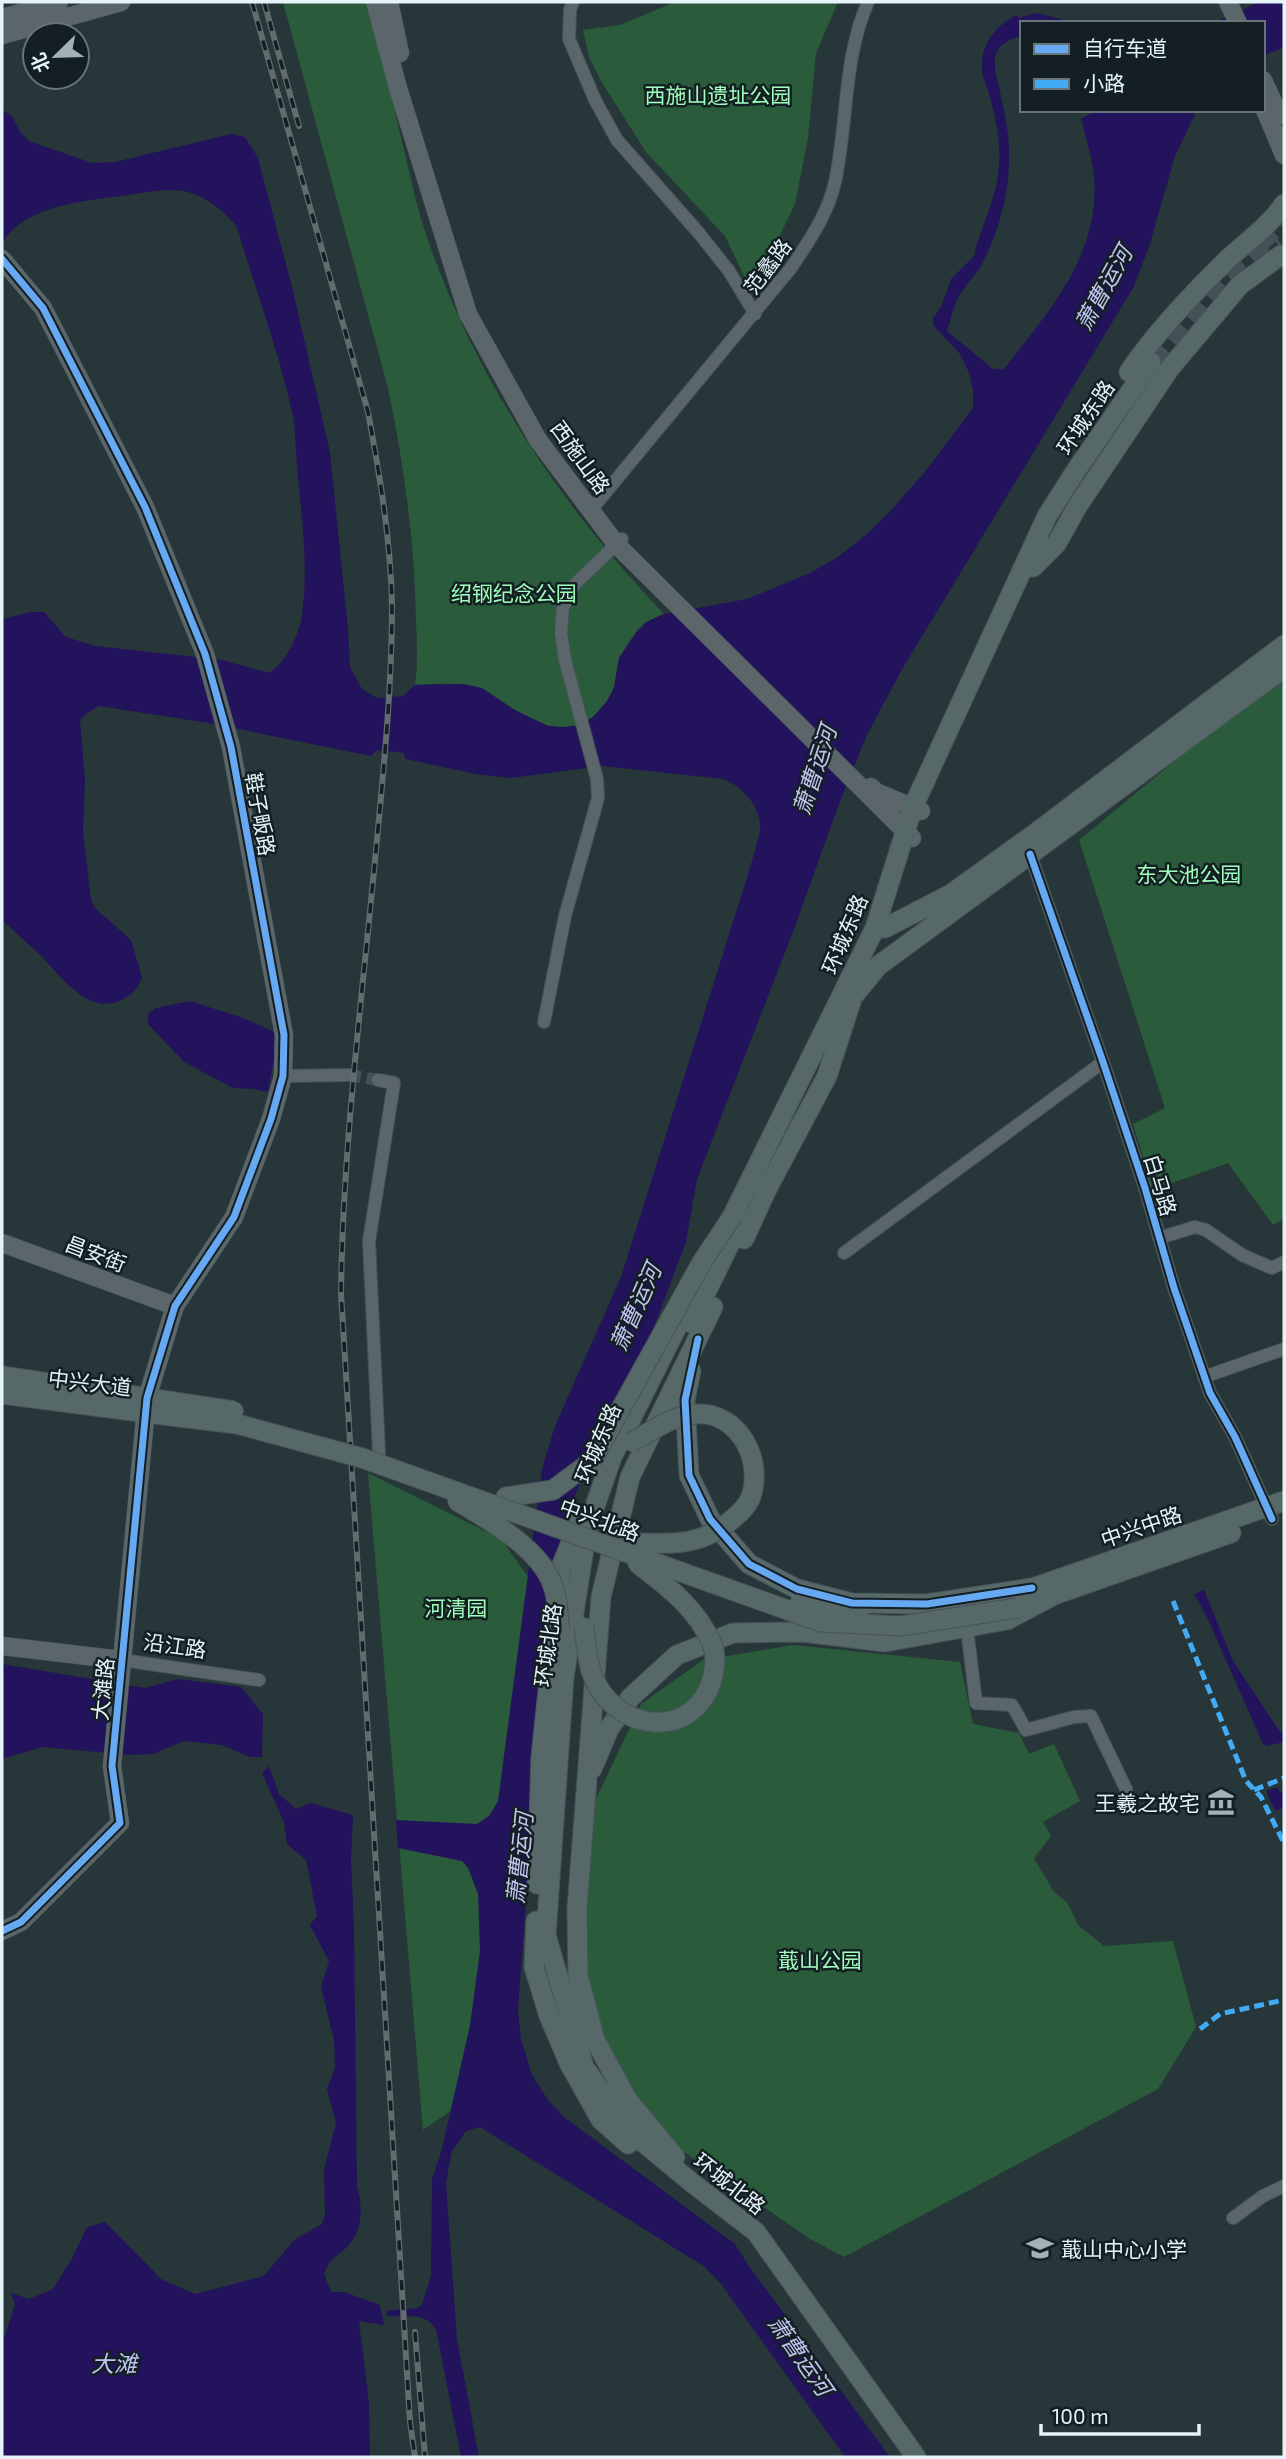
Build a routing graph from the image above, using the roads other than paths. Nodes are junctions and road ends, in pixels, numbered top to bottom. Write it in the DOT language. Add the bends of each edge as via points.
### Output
graph roads {
  1 [pos="59,2"];
  2 [pos="121,2"];
  3 [pos="375,2"];
  4 [pos="389,2"];
  5 [pos="573,2"];
  6 [pos="868,2"];
  7 [pos="1222,2"];
  8 [pos="2,18"];
  9 [pos="1227,21"];
  10 [pos="1236,21"];
  11 [pos="2,35"];
  12 [pos="1265,92"];
  13 [pos="1284,128"];
  14 [pos="1284,155"];
  15 [pos="1284,204"];
  16 [pos="1276,224"];
  17 [pos="1283,254"];
  18 [pos="2,259"];
  19 [pos="755,314"];
  20 [pos="1155,364"];
  21 [pos="596,504"];
  22 [pos="623,545"];
  23 [pos="1029,565"];
  24 [pos="1284,645"];
  25 [pos="1284,668"];
  26 [pos="874,795"];
  27 [pos="917,809"];
  28 [pos="909,835"];
  29 [pos="1030,855"];
  30 [pos="880,928"];
  31 [pos="850,995"];
  32 [pos="544,1022"];
  33 [pos="817,1057"];
  34 [pos="1103,1062"];
  35 [pos="349,1075"];
  36 [pos="283,1076"];
  37 [pos="378,1080"];
  38 [pos="734,1214"];
  39 [pos="1159,1238"];
  40 [pos="2,1243"];
  41 [pos="844,1252"];
  42 [pos="1284,1262"];
  43 [pos="175,1306"];
  44 [pos="698,1339"];
  45 [pos="1284,1349"];
  46 [pos="2,1376"];
  47 [pos="1204,1377"];
  48 [pos="2,1394"];
  49 [pos="147,1405"];
  50 [pos="170,1408"];
  51 [pos="632,1442"];
  52 [pos="379,1453"];
  53 [pos="417,1478"];
  54 [pos="506,1497"];
  55 [pos="1277,1510"];
  56 [pos="592,1532"];
  57 [pos="629,1547"];
  58 [pos="1032,1588"];
  59 [pos="1058,1593"];
  60 [pos="1015,1601"];
  61 [pos="584,1627"];
  62 [pos="967,1628"];
  63 [pos="2,1646"];
  64 [pos="121,1668"];
  65 [pos="570,1678"];
  66 [pos="259,1680"];
  67 [pos="585,1786"];
  68 [pos="1126,1789"];
  69 [pos="2,1931"];
  70 [pos="546,1935"];
  71 [pos="692,2179"];
  72 [pos="1284,2186"];
  73 [pos="1233,2218"];
  74 [pos="916,2457"];
  75 [pos="930,2457"];
  1 -- 8 [label="street"];
  2 -- 11 [label="street"];
  3 -- 22 [label="street, 西施山路" via="468,314 538,440"];
  4 -- 21 [label="street, 西施山路" via="407,85 474,311 544,436"];
  5 -- 19 [label="street" via="569,39 617,140 729,271"];
  6 -- 19 [label="street, 范蠡路" via="848,72 834,184 818,226"];
  7 -- 9 [label="street"];
  7 -- 10 [label="street"];
  12 -- 13 [label="street"];
  12 -- 14 [label="street"];
  15 -- 16 [label="main road"];
  16 -- 23 [label="main road" via="1230,258 1143,351 1034,519 1026,542"];
  17 -- 23 [label="main road" via="1240,285 1170,368 1057,543"];
  18 -- 36 [label="street, 鞋子畈路" via="43,308 145,507 205,654 231,747 284,1035"];
  19 -- 21 [label="street, 范蠡路"];
  20 -- 23 [label="main road, 环城东路"];
  21 -- 22 [label="street, 西施山路"];
  22 -- 26 [label="street, 西施山路"];
  22 -- 32 [label="street" via="575,583 563,607 565,660 598,798 565,916"];
  23 -- 27 [label="main road, 环城东路"];
  24 -- 30 [label="main road" via="961,886"];
  25 -- 29 [label="main road"];
  26 -- 27 [label="street, 西施山路"];
  26 -- 28 [label="street, 西施山路"];
  27 -- 28 [label="main road, 环城东路"];
  28 -- 30 [label="main road, 环城东路"];
  29 -- 31 [label="main road" via="878,966"];
  29 -- 34 [label="street, 白马路"];
  30 -- 31 [label="main road, 环城东路"];
  31 -- 33 [label="main road, 环城东路"];
  31 -- 44 [label="main road" via="827,1076 767,1189"];
  31 -- 71 [label="main road" via="815,1026 719,1228 675,1300 561,1567 541,1757 534,1966 569,2063 601,2120 660,2172"];
  33 -- 38 [label="main road, 环城东路"];
  33 -- 51 [label="main road, 环城东路"];
  34 -- 39 [label="street, 白马路"];
  34 -- 41 [label="street"];
  35 -- 36 [label="street"];
  36 -- 43 [label="street, 鞋子畈路" via="234,1217"];
  37 -- 52 [label="street" via="394,1083 369,1241"];
  38 -- 54 [label="main road, bridge" via="702,1262 593,1461 553,1490"];
  38 -- 56 [label="main road, 环城东路, bridge" via="612,1457"];
  39 -- 42 [label="street" via="1195,1227 1272,1268"];
  39 -- 47 [label="street, 白马路"];
  40 -- 43 [label="street, 昌安街"];
  43 -- 49 [label="street, 鞋子畈路"];
  44 -- 58 [label="main road" via="685,1400 689,1475 710,1519 749,1564 797,1589 852,1603 927,1604"];
  44 -- 67 [label="main road" via="630,1477 601,1597"];
  45 -- 47 [label="street"];
  46 -- 49 [label="main road, 中兴大道"];
  47 -- 55 [label="street, 白马路"];
  48 -- 49 [label="main road, 中兴大道"];
  49 -- 50 [label="main road, 中兴大道"];
  49 -- 64 [label="street, 大滩路"];
  50 -- 52 [label="main road, 中兴北路, bridge" via="242,1412"];
  50 -- 53 [label="main road, 中兴北路, bridge" via="362,1458"];
  51 -- 56 [label="main road, 环城东路"];
  51 -- 57 [label="main road, bridge" via="674,1418 699,1414 724,1420 747,1441 755,1468 750,1500 728,1524 708,1536 683,1542"];
  52 -- 54 [label="main road, 中兴北路"];
  53 -- 57 [label="main road, 中兴北路, bridge"];
  53 -- 70 [label="main road, bridge" via="502,1527 538,1561 553,1585 560,1629 548,1808"];
  54 -- 57 [label="main road, 中兴北路"];
  55 -- 58 [label="main road, 中兴中路"];
  55 -- 59 [label="main road, 中兴中路"];
  56 -- 61 [label="main road, 环城北路"];
  56 -- 65 [label="main road, 环城北路"];
  57 -- 60 [label="main road, 中兴北路, bridge" via="821,1622 901,1626"];
  57 -- 61 [label="main road, bridge" via="698,1618 714,1647 709,1691 695,1710 680,1720 645,1721 620,1710 604,1695 593,1674"];
  58 -- 60 [label="main road, 中兴中路"];
  59 -- 60 [label="main road, 中兴中路"];
  59 -- 62 [label="main road" via="1007,1620"];
  61 -- 65 [label="main road, 环城北路, bridge"];
  62 -- 67 [label="main road" via="885,1642 803,1632 733,1633 677,1655 630,1698 609,1729"];
  62 -- 68 [label="street" via="976,1703 1012,1705 1026,1730 1091,1716"];
  63 -- 64 [label="street, 沿江路"];
  64 -- 66 [label="street, 沿江路"];
  64 -- 69 [label="street, 大滩路" via="112,1766 120,1823 21,1922"];
  65 -- 70 [label="main road, 环城北路"];
  67 -- 71 [label="main road" via="578,1976 595,2040 627,2099"];
  70 -- 71 [label="main road, 环城北路" via="584,2067 627,2129"];
  71 -- 74 [label="main road, 环城北路" via="756,2232"];
  71 -- 75 [label="main road, 环城北路" via="760,2228"];
  72 -- 73 [label="street"];
}
